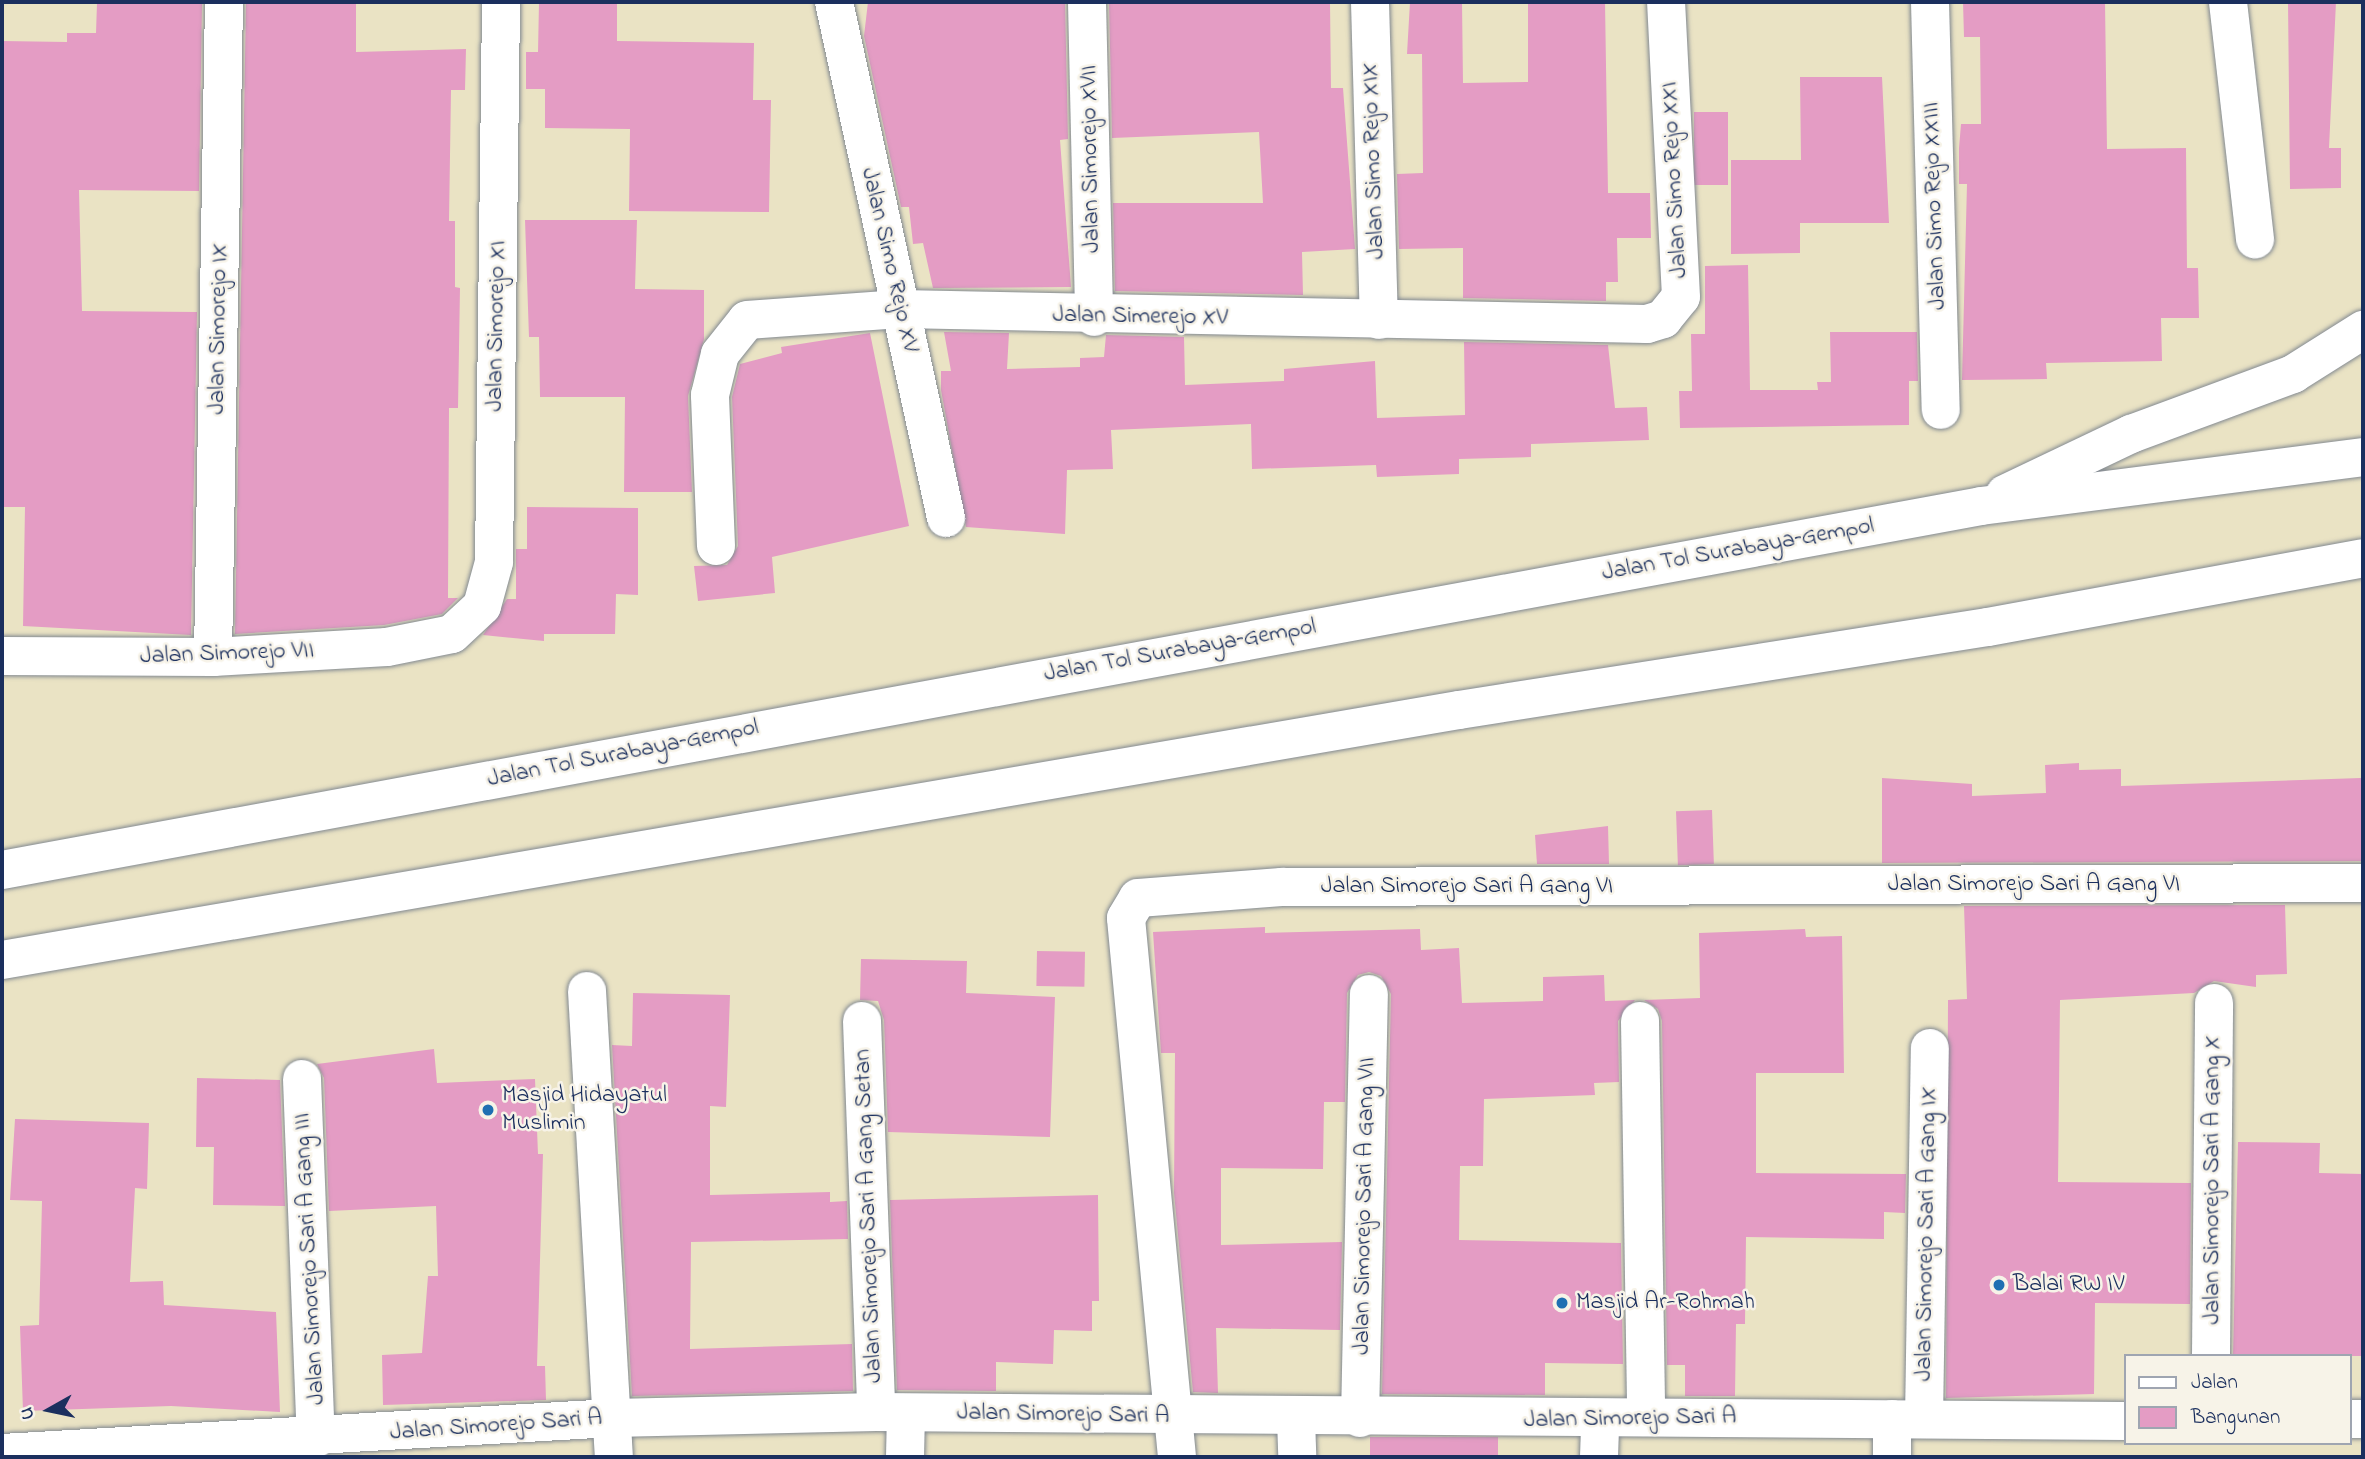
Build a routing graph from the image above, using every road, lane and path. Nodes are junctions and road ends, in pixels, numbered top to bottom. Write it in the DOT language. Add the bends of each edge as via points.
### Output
graph roads {
  1 [pos="224,2"];
  2 [pos="501,2"];
  3 [pos="834,2"];
  4 [pos="1087,2"];
  5 [pos="1370,2"];
  6 [pos="1666,2"];
  7 [pos="1930,2"];
  8 [pos="2228,2"];
  9 [pos="2255,239"];
  10 [pos="901,309"];
  11 [pos="1094,317"];
  12 [pos="1379,320"];
  13 [pos="2363,330"];
  14 [pos="1941,410"];
  15 [pos="2363,457"];
  16 [pos="1981,506"];
  17 [pos="946,519"];
  18 [pos="716,546"];
  19 [pos="2363,558"];
  20 [pos="452,634"];
  21 [pos="2,656"];
  22 [pos="213,657"];
  23 [pos="2,870"];
  24 [pos="2363,883"];
  25 [pos="2,960"];
  26 [pos="587,991"];
  27 [pos="1369,994"];
  28 [pos="2214,1003"];
  29 [pos="862,1021"];
  30 [pos="1640,1021"];
  31 [pos="1930,1048"];
  32 [pos="302,1079"];
  33 [pos="2211,1354"];
  34 [pos="891,1413"];
  35 [pos="1177,1417"];
  36 [pos="1646,1417"];
  37 [pos="613,1418"];
  38 [pos="1360,1418"];
  39 [pos="1296,1419"];
  40 [pos="1908,1419"];
  41 [pos="2124,1421"];
  42 [pos="2,1437"];
  43 [pos="316,1439"];
  44 [pos="1600,1439"];
  45 [pos="273,1449"];
  46 [pos="2,1453"];
  47 [pos="614,1457"];
  48 [pos="905,1457"];
  49 [pos="1177,1457"];
  50 [pos="1297,1457"];
  51 [pos="1892,1457"];
  1 -- 22 [label="main road, Jalan Simorejo IX"];
  2 -- 20 [label="main road, Jalan Simorejo XI" via="494,562 482,606"];
  3 -- 10 [label="main road, Jalan Simo Rejo XV"];
  4 -- 11 [label="main road, Jalan Simorejo XVII"];
  5 -- 12 [label="main road, Jalan Simo Rejo XIX"];
  6 -- 12 [label="main road, Jalan Simo Rejo XXI" via="1681,298 1673,312 1647,324"];
  7 -- 14 [label="main road, Jalan Simo Rejo XXIII"];
  8 -- 9 [label="main road"];
  10 -- 11 [label="main road, Jalan Simerejo XV"];
  10 -- 17 [label="main road, Jalan Simo Rejo XV"];
  10 -- 18 [label="main road, Jalan Simerejo XV" via="737,324 715,365 710,395"];
  11 -- 12 [label="main road, Jalan Simerejo XV"];
  13 -- 16 [label="main road" via="2293,374 2131,434"];
  15 -- 16 [label="main road, Jalan Tol Surabaya–Gempol"];
  16 -- 23 [label="main road, Jalan Tol Surabaya–Gempol"];
  19 -- 25 [label="main road" via="1988,627 1432,714"];
  20 -- 22 [label="main road, Jalan Simorejo VII" via="387,647"];
  21 -- 22 [label="main road, Jalan Simorejo VII"];
  24 -- 35 [label="main road, Jalan Simorejo Sari A Gang VI" via="1282,887 1138,898 1126,918"];
  26 -- 37 [label="main road"];
  27 -- 38 [label="main road, Jalan Simorejo Sari A Gang VII"];
  28 -- 33 [label="main road, Jalan Simorejo Sari A Gang X"];
  29 -- 34 [label="main road, Jalan Simorejo Sari A Gang Setan"];
  30 -- 36 [label="main road"];
  31 -- 40 [label="main road, Jalan Simorejo Sari A Gang IX"];
  32 -- 43 [label="main road, Jalan Simorejo Sari A Gang III"];
  34 -- 35 [label="main road, Jalan Simorejo Sari A"];
  34 -- 37 [label="main road, Jalan Simorejo Sari A"];
  34 -- 48 [label="main road, Jalan Simorejo Sari A Gang Setan"];
  35 -- 39 [label="main road, Jalan Simorejo Sari A"];
  35 -- 49 [label="main road, Jalan Simorejo Sari A Gang VI"];
  36 -- 40 [label="main road, Jalan Simorejo Sari A"];
  36 -- 44 [label="main road, Jalan Simorejo Sari A"];
  37 -- 43 [label="main road, Jalan Simorejo Sari A"];
  37 -- 47 [label="main road"];
  38 -- 39 [label="main road, Jalan Simorejo Sari A"];
  38 -- 44 [label="main road, Jalan Simorejo Sari A"];
  39 -- 50 [label="main road"];
  40 -- 41 [label="main road, Jalan Simorejo Sari A"];
  40 -- 51 [label="main road, Jalan Simorejo Sari A Gang IX"];
  42 -- 46 [label="main road"];
  43 -- 45 [label="main road, Jalan Simorejo Sari A"];
  45 -- 46 [label="main road, Jalan Simorejo Sari A"];
}
